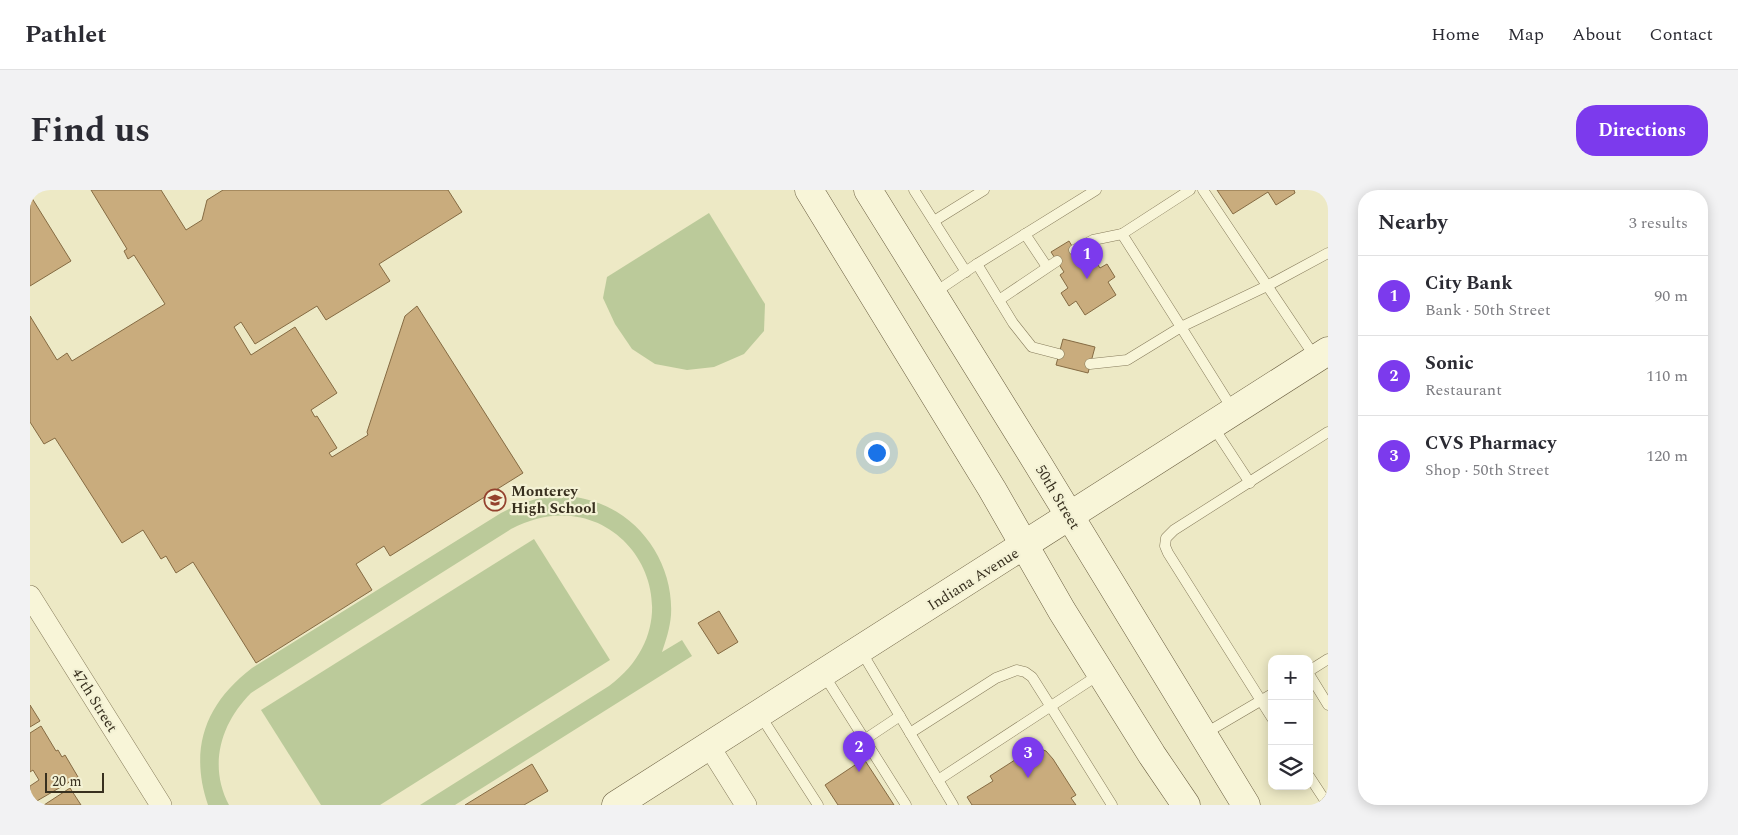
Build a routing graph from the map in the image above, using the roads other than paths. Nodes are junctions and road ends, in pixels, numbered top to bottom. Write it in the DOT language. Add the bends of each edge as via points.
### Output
graph roads {
  1 [pos="809,190"];
  2 [pos="868,190"];
  3 [pos="914,190"];
  4 [pos="984,190"];
  5 [pos="1096,190"];
  6 [pos="1190,190"];
  7 [pos="1203,190"];
  8 [pos="934,222"];
  9 [pos="1025,234"];
  10 [pos="1122,234"];
  11 [pos="1074,250"];
  12 [pos="1328,253"];
  13 [pos="1057,260"];
  14 [pos="977,264"];
  15 [pos="1047,267"];
  16 [pos="966,272"];
  17 [pos="1267,286"];
  18 [pos="932,294"];
  19 [pos="998,300"];
  20 [pos="1181,327"];
  21 [pos="1059,354"];
  22 [pos="1322,355"];
  23 [pos="1090,364"];
  24 [pos="1222,418"];
  25 [pos="1328,432"];
  26 [pos="1250,483"];
  27 [pos="1070,516"];
  28 [pos="1024,546"];
  29 [pos="30,596"];
  30 [pos="861,650"];
  31 [pos="1328,659"];
  32 [pos="1313,669"];
  33 [pos="823,674"];
  34 [pos="1101,674"];
  35 [pos="1313,679"];
  36 [pos="1268,696"];
  37 [pos="1261,700"];
  38 [pos="1328,705"];
  39 [pos="1051,707"];
  40 [pos="1268,711"];
  41 [pos="760,714"];
  42 [pos="900,716"];
  43 [pos="910,733"];
  44 [pos="1203,734"];
  45 [pos="864,740"];
  46 [pos="709,746"];
  47 [pos="938,780"];
  48 [pos="1313,782"];
  49 [pos="161,805"];
  50 [pos="616,805"];
  51 [pos="746,805"];
  52 [pos="818,805"];
  53 [pos="906,805"];
  54 [pos="953,805"];
  55 [pos="1112,805"];
  56 [pos="1186,805"];
  57 [pos="1246,805"];
  58 [pos="1328,805"];
  1 -- 28 [label="main road"];
  2 -- 18 [label="main road, 50th Street"];
  3 -- 8 [label="lane"];
  4 -- 8 [label="lane"];
  5 -- 9 [label="lane"];
  6 -- 10 [label="lane"];
  7 -- 17 [label="lane"];
  8 -- 16 [label="lane"];
  9 -- 14 [label="lane"];
  9 -- 15 [label="lane"];
  10 -- 11 [label="lane" via="1093,240"];
  10 -- 20 [label="lane"];
  12 -- 17 [label="lane"];
  13 -- 15 [label="lane"];
  14 -- 16 [label="lane"];
  14 -- 19 [label="lane"];
  15 -- 19 [label="lane"];
  16 -- 18 [label="lane"];
  17 -- 20 [label="lane"];
  17 -- 22 [label="lane"];
  18 -- 27 [label="main road, 50th Street"];
  19 -- 21 [label="lane" via="1032,347"];
  20 -- 23 [label="lane" via="1127,360"];
  20 -- 24 [label="lane"];
  22 -- 24 [label="main road, Indiana Avenue"];
  24 -- 26 [label="lane"];
  24 -- 27 [label="main road, Indiana Avenue"];
  25 -- 26 [label="lane"];
  26 -- 37 [label="lane" via="1174,530 1166,538 1165,546"];
  27 -- 28 [label="main road, Indiana Avenue"];
  27 -- 44 [label="main road, 50th Street"];
  28 -- 30 [label="main road, Indiana Avenue"];
  28 -- 34 [label="main road"];
  29 -- 49 [label="street, 47th Street"];
  30 -- 33 [label="main road, Indiana Avenue"];
  30 -- 42 [label="lane"];
  31 -- 32 [label="lane"];
  33 -- 41 [label="main road, Indiana Avenue"];
  33 -- 45 [label="lane"];
  34 -- 39 [label="lane"];
  34 -- 56 [label="main road"];
  35 -- 38 [label="lane"];
  36 -- 37 [label="lane"];
  37 -- 40 [label="lane"];
  37 -- 44 [label="lane"];
  39 -- 43 [label="lane" via="1032,677 1017,670 996,678"];
  39 -- 47 [label="lane"];
  39 -- 55 [label="lane"];
  41 -- 46 [label="main road, Indiana Avenue"];
  41 -- 52 [label="lane"];
  42 -- 43 [label="lane"];
  42 -- 45 [label="lane"];
  43 -- 47 [label="lane"];
  44 -- 57 [label="main road, 50th Street"];
  45 -- 53 [label="lane"];
  46 -- 50 [label="main road, Indiana Avenue"];
  46 -- 51 [label="street"];
  47 -- 54 [label="lane"];
  48 -- 58 [label="lane"];
}
